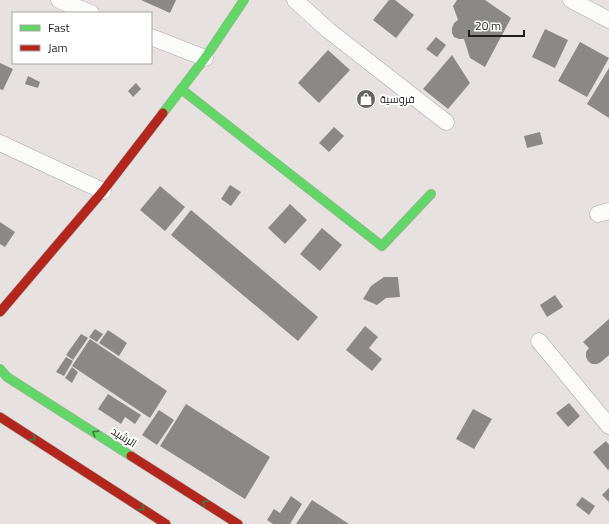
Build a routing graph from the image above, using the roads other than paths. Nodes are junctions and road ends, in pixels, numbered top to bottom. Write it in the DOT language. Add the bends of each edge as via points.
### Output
graph roads {
  1 [pos="59,0"];
  2 [pos="244,0"];
  3 [pos="295,0"];
  4 [pos="571,0"];
  5 [pos="89,12"];
  6 [pos="609,20"];
  7 [pos="152,37"];
  8 [pos="204,58"];
  9 [pos="181,89"];
  10 [pos="446,122"];
  11 [pos="0,143"];
  12 [pos="103,192"];
  13 [pos="431,194"];
  14 [pos="0,312"];
  15 [pos="539,342"];
  16 [pos="0,369"];
  17 [pos="0,417"];
  18 [pos="609,426"];
  19 [pos="166,524"];
  20 [pos="238,524"];
  1 -- 5 [label="street"];
  2 -- 8 [label="street"];
  3 -- 10 [label="street" via="328,30"];
  4 -- 6 [label="street"];
  7 -- 8 [label="street"];
  8 -- 9 [label="street"];
  9 -- 12 [label="street"];
  9 -- 13 [label="street" via="382,246"];
  11 -- 12 [label="street"];
  12 -- 14 [label="street"];
  15 -- 18 [label="street"];
  20 -- 16 [label="street, الرشيد, one-way" via="7,377"];
  17 -- 19 [label="street, one-way"];
}
